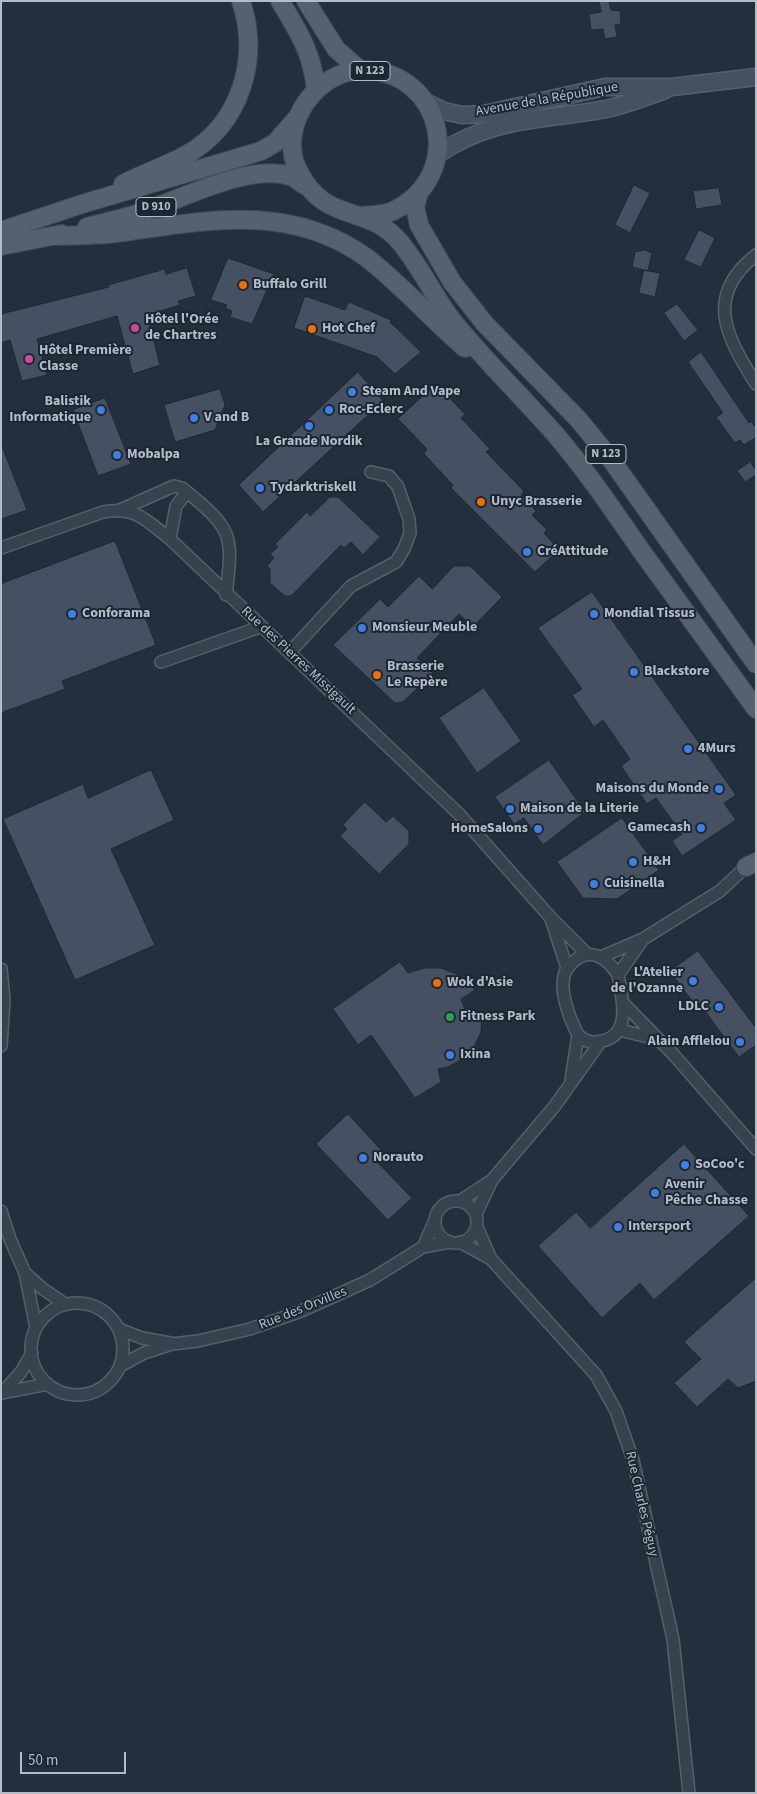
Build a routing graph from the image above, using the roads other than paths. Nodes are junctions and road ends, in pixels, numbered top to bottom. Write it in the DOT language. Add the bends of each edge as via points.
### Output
graph roads {
  1 [pos="241,1"];
  2 [pos="280,1"];
  3 [pos="306,1"];
  4 [pos="360,70"];
  5 [pos="756,77"];
  6 [pos="672,87"];
  7 [pos="316,89"];
  8 [pos="426,102"];
  9 [pos="298,117"];
  10 [pos="438,154"];
  11 [pos="306,186"];
  12 [pos="419,192"];
  13 [pos="82,204"];
  14 [pos="361,216"];
  15 [pos="1,232"];
  16 [pos="52,236"];
  17 [pos="1,246"];
  18 [pos="756,255"];
  19 [pos="756,384"];
  20 [pos="510,387"];
  21 [pos="371,472"];
  22 [pos="187,492"];
  23 [pos="120,510"];
  24 [pos="170,539"];
  25 [pos="1,548"];
  26 [pos="226,595"];
  27 [pos="260,627"];
  28 [pos="290,652"];
  29 [pos="161,662"];
  30 [pos="756,664"];
  31 [pos="756,709"];
  32 [pos="752,862"];
  33 [pos="551,918"];
  34 [pos="643,939"];
  35 [pos="587,954"];
  36 [pos="601,957"];
  37 [pos="1,968"];
  38 [pos="567,968"];
  39 [pos="618,974"];
  40 [pos="624,1004"];
  41 [pos="620,1030"];
  42 [pos="578,1035"];
  43 [pos="656,1039"];
  44 [pos="601,1041"];
  45 [pos="1,1046"];
  46 [pos="571,1082"];
  47 [pos="756,1149"];
  48 [pos="492,1180"];
  49 [pos="460,1201"];
  50 [pos="1,1211"];
  51 [pos="476,1214"];
  52 [pos="435,1220"];
  53 [pos="477,1227"];
  54 [pos="455,1242"];
  55 [pos="423,1246"];
  56 [pos="492,1259"];
  57 [pos="25,1273"];
  58 [pos="65,1304"];
  59 [pos="36,1328"];
  60 [pos="119,1329"];
  61 [pos="172,1344"];
  62 [pos="32,1353"];
  63 [pos="120,1366"];
  64 [pos="48,1384"];
  65 [pos="2,1392"];
  66 [pos="689,1793"];
  1 -- 13 [label="main road" via="249,36 248,58 237,101 226,116 202,143 187,154"];
  2 -- 7 [label="main road" via="308,49"];
  3 -- 4 [label="main road, N 123" via="336,49"];
  4 -- 7 [label="main road, N 123" via="336,76"];
  4 -- 8 [label="main road, N 123" via="402,79"];
  5 -- 6 [label="main road, Avenue de la République"];
  6 -- 8 [label="main road, Avenue de la République" via="605,87 477,114 453,113"];
  6 -- 10 [label="main road, Avenue de la République" via="607,108 494,127 467,136"];
  7 -- 9 [label="main road, N 123"];
  8 -- 10 [label="main road, N 123" via="438,132"];
  9 -- 11 [label="main road, N 123" via="293,140 296,164"];
  9 -- 13 [label="main road, D 910" via="275,143 261,151"];
  10 -- 12 [label="main road, N 123" via="432,176"];
  11 -- 14 [label="main road, N 123" via="334,208"];
  11 -- 16 [label="main road, D 910" via="281,174 245,177 199,190 141,213"];
  12 -- 14 [label="main road, N 123" via="392,212"];
  12 -- 30 [label="main road, N 123" via="415,207 419,225 461,295 578,419 610,458"];
  13 -- 15 [label="main road, D 910"];
  14 -- 20 [label="main road, N 123" via="380,224 401,243 451,318"];
  16 -- 17 [label="main road, D 910"];
  16 -- 20 [label="main road" via="122,233 231,219 273,221 317,233 366,258"];
  18 -- 19 [label="street" via="742,265 726,292 724,319 732,346"];
  20 -- 31 [label="main road, N 123" via="555,434 592,481"];
  21 -- 28 [label="street" via="389,476 398,487 409,519 410,533 404,549 396,562 351,586"];
  22 -- 23 [label="street" via="174,486"];
  22 -- 24 [label="street" via="176,506"];
  22 -- 26 [label="street" via="210,511 228,536 232,551"];
  23 -- 24 [label="street, Rue des Pierres Missigault" via="140,515"];
  23 -- 25 [label="street, Rue des Pierres Missigault" via="103,512"];
  24 -- 26 [label="street, Rue des Pierres Missigault"];
  26 -- 27 [label="street, Rue des Pierres Missigault"];
  27 -- 28 [label="street, Rue des Pierres Missigault"];
  27 -- 29 [label="street"];
  28 -- 33 [label="street, Rue des Pierres Missigault" via="460,814"];
  32 -- 34 [label="street" via="720,890"];
  33 -- 35 [label="street, Rue des Pierres Missigault"];
  33 -- 38 [label="street, Rue des Pierres Missigault"];
  34 -- 36 [label="street"];
  34 -- 39 [label="street"];
  35 -- 36 [label="street"];
  35 -- 38 [label="street"];
  36 -- 39 [label="street"];
  37 -- 45 [label="street" via="4,999"];
  38 -- 42 [label="street" via="564,990"];
  39 -- 40 [label="street"];
  40 -- 41 [label="street"];
  40 -- 43 [label="street"];
  41 -- 43 [label="street"];
  41 -- 44 [label="street" via="611,1039"];
  42 -- 44 [label="street" via="591,1042"];
  42 -- 46 [label="street"];
  43 -- 47 [label="street"];
  44 -- 46 [label="street"];
  46 -- 48 [label="street"];
  48 -- 49 [label="street"];
  48 -- 51 [label="street"];
  49 -- 51 [label="street" via="470,1205"];
  49 -- 52 [label="street" via="443,1206"];
  50 -- 57 [label="street"];
  51 -- 53 [label="street"];
  52 -- 54 [label="street" via="437,1231"];
  52 -- 55 [label="street"];
  53 -- 54 [label="street" via="472,1235"];
  53 -- 56 [label="street, Rue Charles Péguy"];
  54 -- 55 [label="street, Rue des Orvilles"];
  54 -- 56 [label="street, Rue Charles Péguy"];
  55 -- 61 [label="street, Rue des Orvilles" via="370,1280 299,1312 250,1330"];
  56 -- 66 [label="street, Rue Charles Péguy" via="596,1374 616,1411 633,1460 672,1639"];
  57 -- 58 [label="street"];
  57 -- 59 [label="street"];
  58 -- 59 [label="street" via="44,1318"];
  58 -- 60 [label="street" via="90,1305 102,1310"];
  59 -- 62 [label="street"];
  60 -- 61 [label="street, Rue des Orvilles"];
  60 -- 63 [label="street" via="123,1347"];
  61 -- 63 [label="street, Rue des Orvilles" via="144,1353"];
  62 -- 64 [label="street" via="37,1370"];
  62 -- 65 [label="street" via="21,1372"];
  63 -- 64 [label="street" via="106,1385 86,1394 66,1394"];
  64 -- 65 [label="street"];
}
